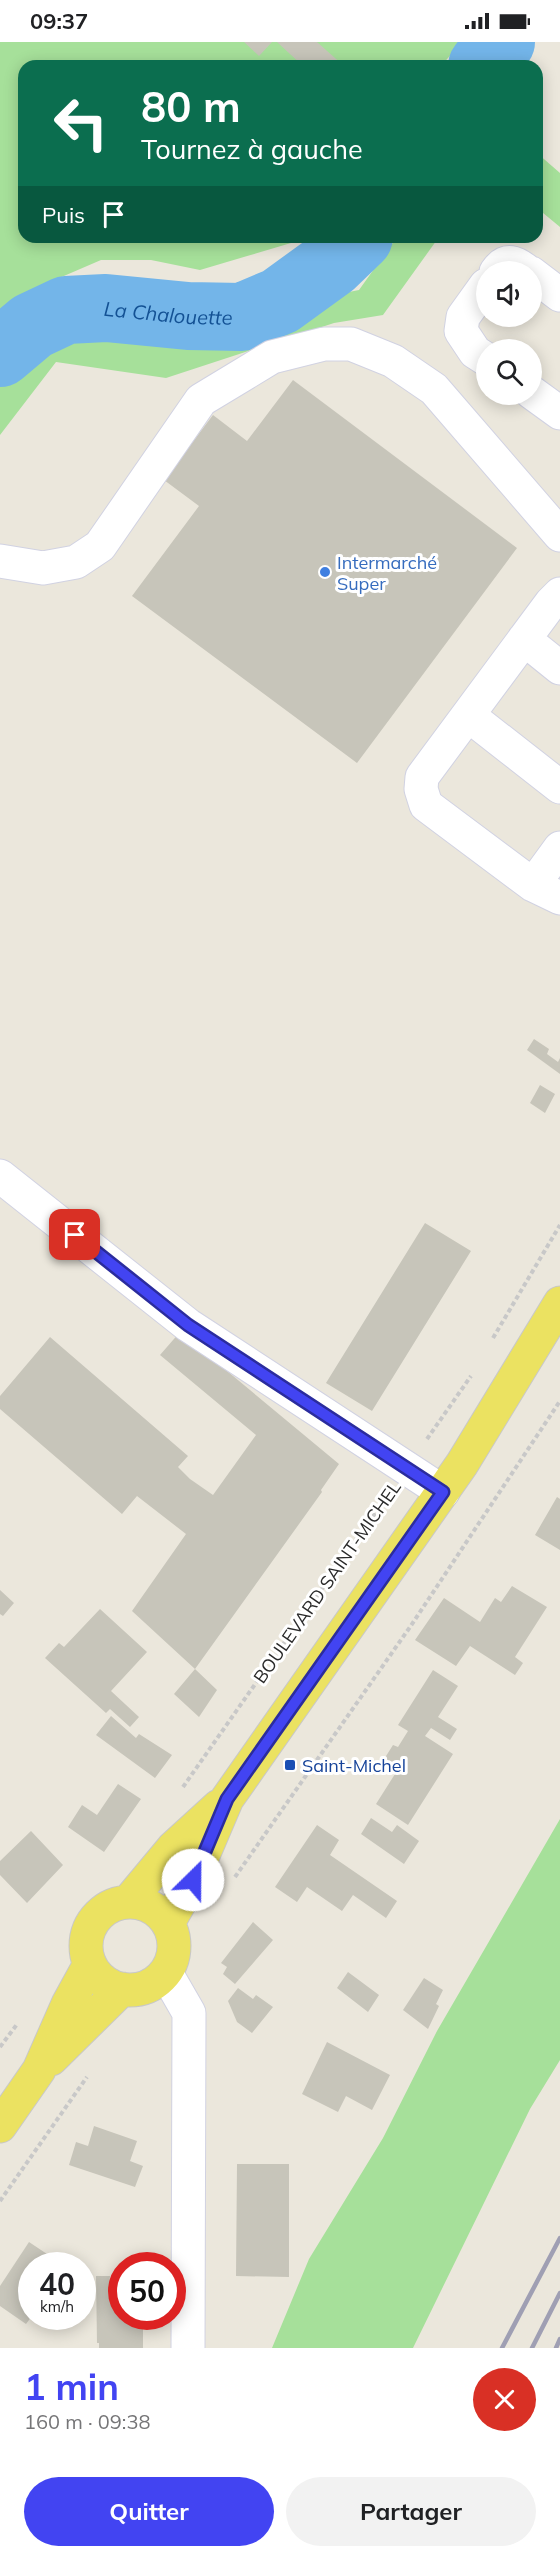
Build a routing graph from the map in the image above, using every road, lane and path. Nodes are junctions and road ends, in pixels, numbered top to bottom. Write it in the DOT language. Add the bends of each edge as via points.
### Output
graph roads {
  1 [pos="542,281"];
  2 [pos="560,295"];
  3 [pos="476,299"];
  4 [pos="476,353"];
  5 [pos="542,400"];
  6 [pos="560,413"];
  7 [pos="560,535"];
  8 [pos="0,561"];
  9 [pos="560,594"];
  10 [pos="524,639"];
  11 [pos="560,668"];
  12 [pos="468,715"];
  13 [pos="560,787"];
  14 [pos="560,848"];
  15 [pos="547,891"];
  16 [pos="0,1176"];
  17 [pos="560,1225"];
  18 [pos="560,1303"];
  19 [pos="490,1343"];
  20 [pos="473,1372"];
  21 [pos="560,1401"];
  22 [pos="407,1469"];
  23 [pos="443,1492"];
  24 [pos="176,1797"];
  25 [pos="227,1799"];
  26 [pos="229,1885"];
  27 [pos="128,1902"];
  28 [pos="168,1923"];
  29 [pos="90,1964"];
  30 [pos="166,1973"];
  31 [pos="122,1989"];
  32 [pos="39,2070"];
  33 [pos="91,2072"];
  34 [pos="0,2126"];
  35 [pos="0,2201"];
  36 [pos="188,2348"];
  1 -- 2 [label="street"];
  3 -- 4 [label="street" via="463,317 460,331"];
  5 -- 6 [label="street"];
  7 -- 8 [label="street" via="434,389 393,361 351,344 324,344 272,357 201,400 100,546 76,562 43,568"];
  9 -- 10 [label="street"];
  10 -- 11 [label="street"];
  10 -- 12 [label="street"];
  12 -- 13 [label="street"];
  12 -- 15 [label="street" via="422,777 426,805"];
  14 -- 15 [label="street"];
  16 -- 22 [label="street" via="188,1325"];
  17 -- 19 [label="path"];
  18 -- 23 [label="main road"];
  20 -- 22 [label="path, BOULEVARD SAINT-MICHEL"];
  21 -- 26 [label="path" via="410,1627"];
  22 -- 23 [label="street"];
  22 -- 24 [label="path, BOULEVARD SAINT-MICHEL"];
  23 -- 25 [label="main road"];
  25 -- 27 [label="main road" via="172,1848"];
  25 -- 28 [label="main road" via="193,1880"];
  27 -- 28 [label="main road" via="151,1907"];
  27 -- 29 [label="main road" via="113,1905 94,1920 87,1944"];
  28 -- 30 [label="main road" via="175,1941 172,1963"];
  29 -- 31 [label="main road" via="109,1985"];
  29 -- 32 [label="main road"];
  30 -- 31 [label="main road" via="142,1989"];
  30 -- 36 [label="street" via="189,2013"];
  31 -- 32 [label="main road"];
  32 -- 34 [label="main road"];
  33 -- 35 [label="path"];
}
